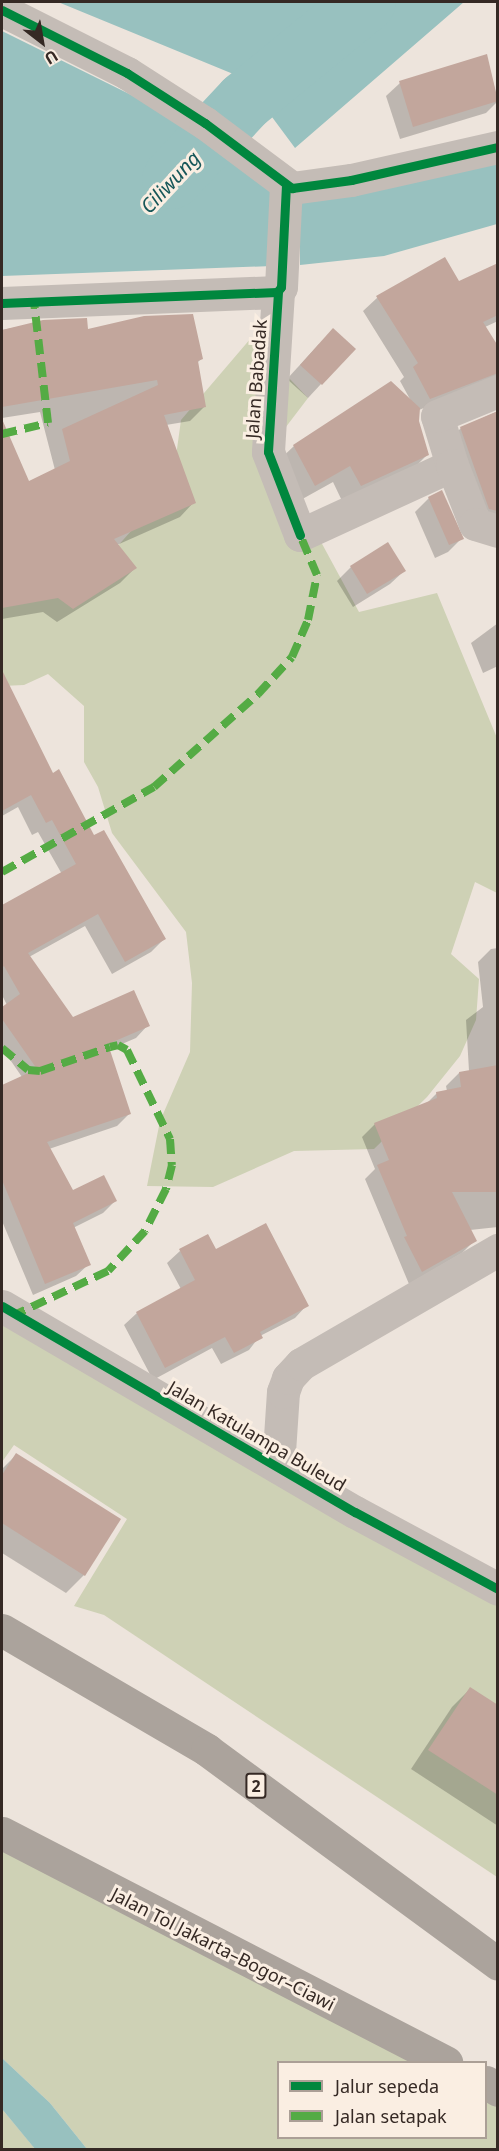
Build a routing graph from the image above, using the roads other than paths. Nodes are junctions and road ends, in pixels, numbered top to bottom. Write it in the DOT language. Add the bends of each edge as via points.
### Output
graph roads {
  1 [pos="2,10"];
  2 [pos="498,147"];
  3 [pos="284,190"];
  4 [pos="280,281"];
  5 [pos="2,303"];
  6 [pos="498,392"];
  7 [pos="452,465"];
  8 [pos="498,531"];
  9 [pos="498,1250"];
  10 [pos="2,1306"];
  11 [pos="278,1467"];
  12 [pos="498,1589"];
  13 [pos="2,1630"];
  14 [pos="2,1833"];
  15 [pos="498,1964"];
  16 [pos="444,2061"];
  1 -- 3 [label="street" via="127,73 205,123"];
  2 -- 3 [label="street" via="351,180"];
  3 -- 4 [label="street, Jalan Babadak"];
  4 -- 5 [label="street"];
  4 -- 7 [label="street, Jalan Babadak" via="268,452 300,535"];
  6 -- 7 [label="street" via="437,416"];
  7 -- 8 [label="street" via="476,524"];
  9 -- 11 [label="street" via="330,1344 288,1378 281,1409"];
  10 -- 11 [label="street, Jalan Katulampa Buleud"];
  11 -- 12 [label="street, Jalan Katulampa Buleud"];
  13 -- 15 [label="highway, 2" via="207,1750"];
  14 -- 16 [label="highway, Jalan Tol Jakarta–Bogor–Ciawi"];
}
